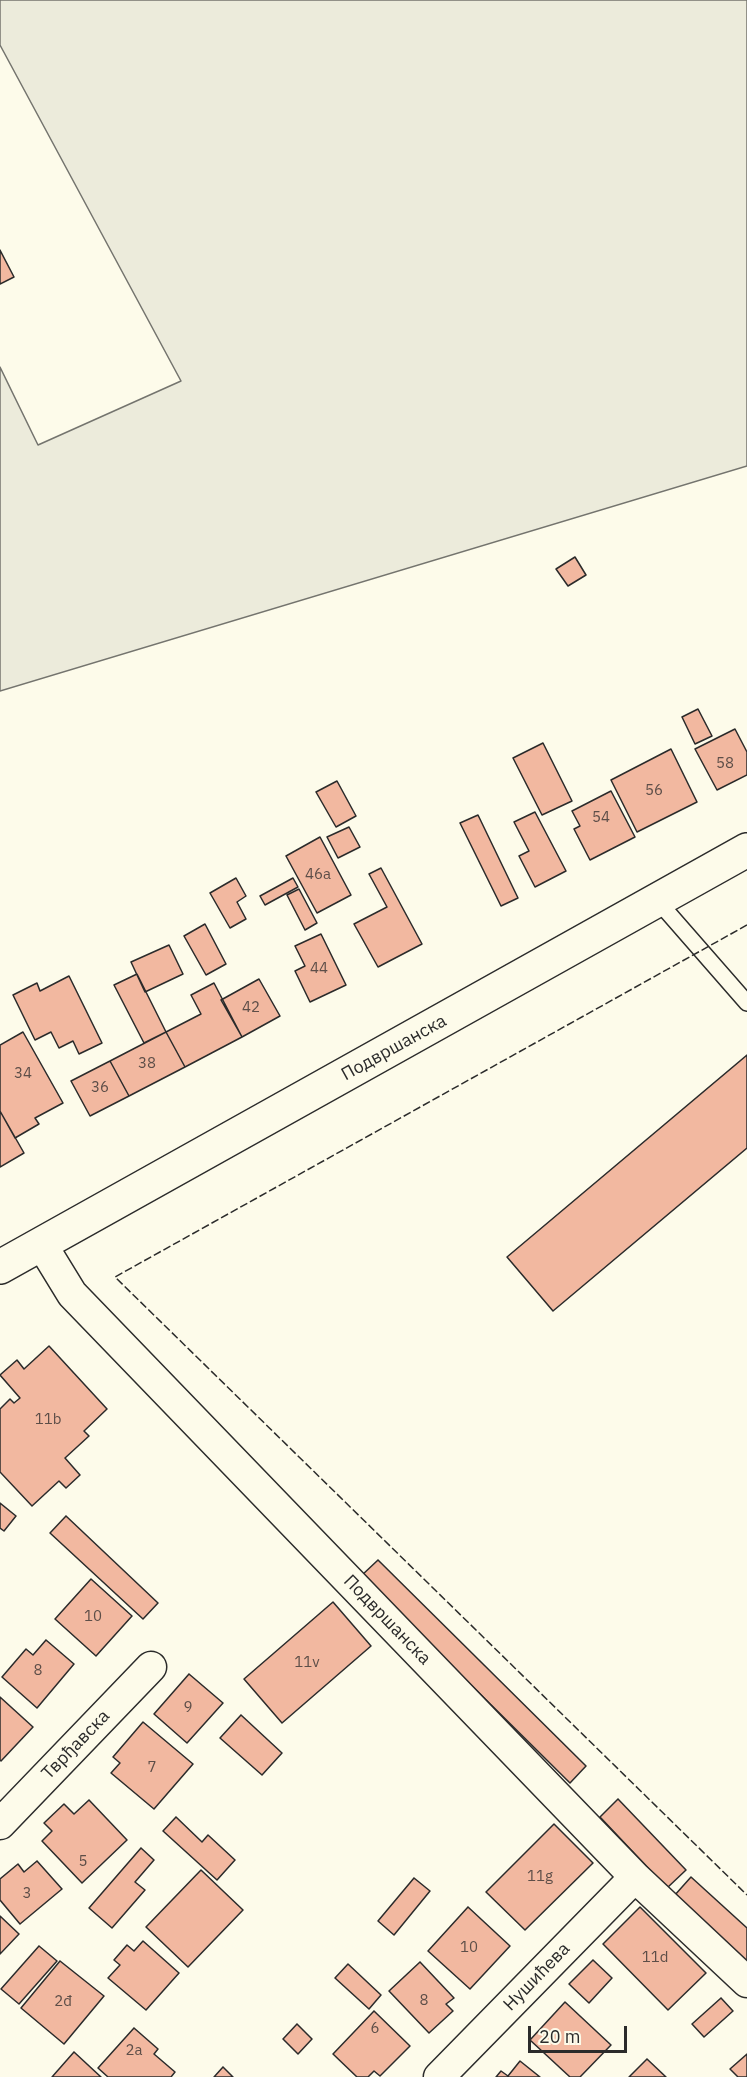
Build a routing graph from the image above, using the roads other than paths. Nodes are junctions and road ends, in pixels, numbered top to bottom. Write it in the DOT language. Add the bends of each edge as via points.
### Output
graph roads {
  1 [pos="747,850"];
  2 [pos="657,900"];
  3 [pos="747,1003"];
  4 [pos="42,1245"];
  5 [pos="0,1267"];
  6 [pos="151,1667"];
  7 [pos="0,1824"];
  8 [pos="635,1876"];
  9 [pos="747,1982"];
  10 [pos="439,2077"];
  1 -- 2 [label="street, Подвршанска"];
  2 -- 3 [label="lane"];
  2 -- 4 [label="street, Подвршанска"];
  4 -- 5 [label="street, Подвршанска"];
  4 -- 8 [label="street, Подвршанска" via="72,1294"];
  6 -- 7 [label="street, Тврђавска"];
  8 -- 9 [label="street, Подвршанска"];
  8 -- 10 [label="street, Нушићева"];
}
